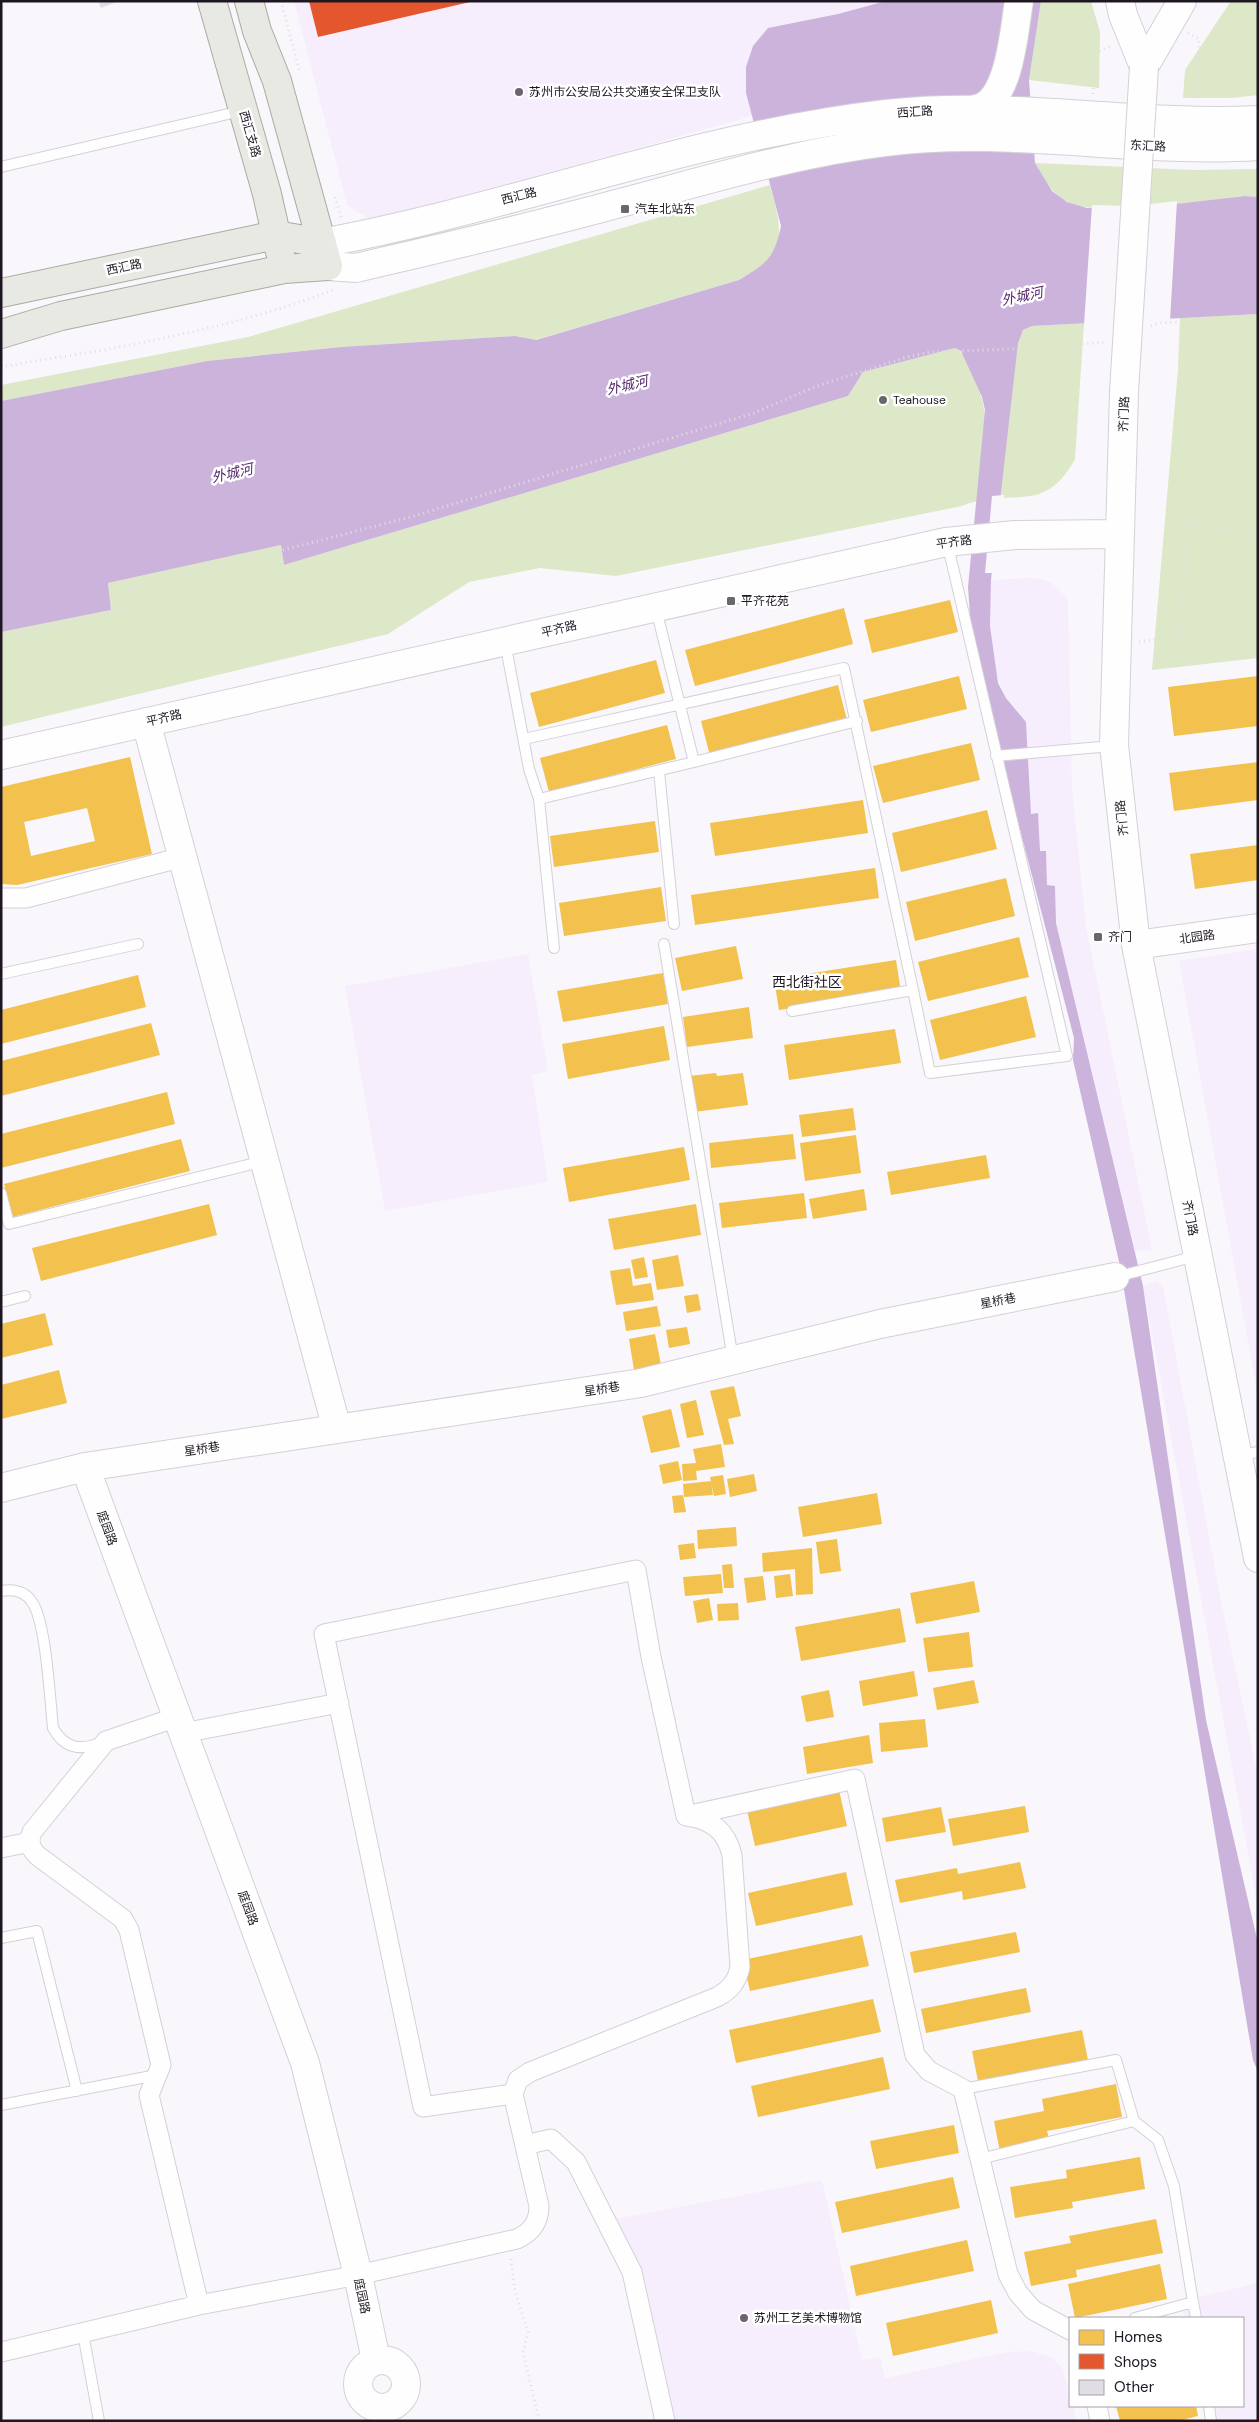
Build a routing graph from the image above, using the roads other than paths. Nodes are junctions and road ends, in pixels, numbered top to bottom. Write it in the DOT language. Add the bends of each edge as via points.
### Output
graph roads {
  1 [pos="212,1"];
  2 [pos="249,1"];
  3 [pos="1019,1"];
  4 [pos="1120,1"];
  5 [pos="1137,1"];
  6 [pos="1160,1"];
  7 [pos="1182,1"];
  8 [pos="1144,68"];
  9 [pos="976,109"];
  10 [pos="244,110"];
  11 [pos="1258,120"];
  12 [pos="1039,141"];
  13 [pos="1258,146"];
  14 [pos="1,166"];
  15 [pos="276,234"];
  16 [pos="325,254"];
  17 [pos="284,268"];
  18 [pos="1,293"];
  19 [pos="1,334"];
  20 [pos="1120,534"];
  21 [pos="946,542"];
  22 [pos="655,608"];
  23 [pos="505,641"];
  24 [pos="679,705"];
  25 [pos="857,721"];
  26 [pos="146,722"];
  27 [pos="524,740"];
  28 [pos="1114,745"];
  29 [pos="1,754"];
  30 [pos="998,756"];
  31 [pos="694,762"];
  32 [pos="659,771"];
  33 [pos="540,799"];
  34 [pos="183,858"];
  35 [pos="1,898"];
  36 [pos="674,924"];
  37 [pos="1258,928"];
  38 [pos="138,944"];
  39 [pos="664,944"];
  40 [pos="1136,945"];
  41 [pos="554,948"];
  42 [pos="1,974"];
  43 [pos="913,990"];
  44 [pos="792,1011"];
  45 [pos="265,1161"];
  46 [pos="1,1192"];
  47 [pos="1197,1256"];
  48 [pos="1115,1277"];
  49 [pos="25,1296"];
  50 [pos="1,1302"];
  51 [pos="733,1360"];
  52 [pos="337,1429"];
  53 [pos="1248,1454"];
  54 [pos="84,1467"];
  55 [pos="1,1488"];
  56 [pos="1258,1558"];
  57 [pos="1,1591"];
  58 [pos="339,1703"];
  59 [pos="180,1725"];
  60 [pos="106,1741"];
  61 [pos="686,1816"];
  62 [pos="30,1842"];
  63 [pos="1,1848"];
  64 [pos="1,1938"];
  65 [pos="157,2076"];
  66 [pos="963,2089"];
  67 [pos="77,2091"];
  68 [pos="513,2094"];
  69 [pos="1,2105"];
  70 [pos="1134,2121"];
  71 [pos="525,2145"];
  72 [pos="980,2158"];
  73 [pos="358,2275"];
  74 [pos="1193,2302"];
  75 [pos="199,2305"];
  76 [pos="1140,2317"];
  77 [pos="1196,2317"];
  78 [pos="1069,2329"];
  79 [pos="84,2333"];
  80 [pos="1,2352"];
  81 [pos="1097,2407"];
  82 [pos="1209,2407"];
  83 [pos="388,2414"];
  84 [pos="100,2421"];
  85 [pos="665,2421"];
  86 [pos="1100,2421"];
  87 [pos="1211,2421"];
  1 -- 10 [label="main road, 西汇支路"];
  2 -- 16 [label="main road" via="277,81"];
  3 -- 9 [label="main road" via="1003,82 989,103"];
  4 -- 8 [label="main road"];
  5 -- 8 [label="main road, 齐门路"];
  6 -- 8 [label="main road, 齐门路"];
  7 -- 8 [label="main road"];
  8 -- 20 [label="main road, 齐门路, bridge" via="1124,392"];
  9 -- 11 [label="main road, 西汇路" via="1197,121"];
  9 -- 16 [label="main road, 西汇路" via="886,114 753,136 514,198"];
  10 -- 14 [label="lane"];
  10 -- 15 [label="main road, 西汇支路"];
  12 -- 13 [label="main road, 东汇路" via="1190,147"];
  12 -- 16 [label="main road, 西汇路" via="977,137 887,142 839,149 760,166 522,230 356,268"];
  15 -- 16 [label="main road, 西汇路"];
  15 -- 17 [label="main road, 西汇支路"];
  15 -- 18 [label="main road, 西汇路"];
  16 -- 17 [label="main road, 西汇路"];
  17 -- 19 [label="main road, 西汇路" via="61,316"];
  20 -- 21 [label="main road, 平齐路" via="1015,535"];
  20 -- 28 [label="main road, 齐门路"];
  21 -- 22 [label="main road, 平齐路"];
  21 -- 30 [label="lane"];
  22 -- 23 [label="main road, 平齐路"];
  22 -- 24 [label="lane"];
  23 -- 26 [label="main road, 平齐路"];
  23 -- 27 [label="lane"];
  24 -- 25 [label="lane" via="844,668"];
  24 -- 27 [label="lane"];
  24 -- 31 [label="lane"];
  25 -- 31 [label="lane"];
  25 -- 43 [label="lane"];
  26 -- 29 [label="main road, 平齐路"];
  26 -- 34 [label="main road"];
  27 -- 33 [label="lane" via="529,770"];
  28 -- 30 [label="lane"];
  28 -- 40 [label="main road, 齐门路"];
  30 -- 43 [label="lane" via="1067,1056 930,1073"];
  31 -- 32 [label="lane"];
  32 -- 33 [label="lane"];
  32 -- 36 [label="lane"];
  33 -- 41 [label="lane"];
  34 -- 35 [label="street" via="26,898"];
  34 -- 45 [label="main road"];
  37 -- 40 [label="main road, 北园路"];
  38 -- 42 [label="lane"];
  39 -- 51 [label="lane"];
  40 -- 47 [label="main road, 齐门路"];
  43 -- 44 [label="lane"];
  45 -- 46 [label="lane" via="9,1224"];
  45 -- 52 [label="main road"];
  47 -- 48 [label="lane, 星桥巷"];
  47 -- 53 [label="main road, 齐门路"];
  48 -- 51 [label="main road, 星桥巷" via="880,1324"];
  49 -- 50 [label="lane"];
  51 -- 52 [label="main road, 星桥巷" via="641,1383"];
  52 -- 54 [label="main road, 星桥巷"];
  53 -- 56 [label="main road, 齐门路"];
  54 -- 55 [label="main road, 星桥巷"];
  54 -- 59 [label="main road, 庭园路"];
  57 -- 60 [label="lane" via="17,1591 26,1595 36,1610 41,1627 53,1728 57,1736 71,1747 80,1748"];
  58 -- 59 [label="street"];
  58 -- 61 [label="street" via="324,1634 636,1570 650,1657"];
  58 -- 68 [label="street" via="423,2107"];
  59 -- 60 [label="street"];
  59 -- 73 [label="main road, 庭园路" via="305,2063"];
  60 -- 62 [label="street" via="32,1832"];
  61 -- 66 [label="street" via="855,1779 915,2055 929,2072"];
  61 -- 68 [label="street" via="712,1822 722,1831 731,1849 740,1967 733,1986 717,1997 523,2076 514,2087"];
  62 -- 63 [label="street"];
  62 -- 65 [label="street" via="38,1856 123,1919 129,1930 161,2065"];
  64 -- 67 [label="lane" via="37,1931"];
  65 -- 67 [label="lane"];
  65 -- 75 [label="street" via="149,2095"];
  66 -- 70 [label="lane" via="1116,2060"];
  66 -- 72 [label="street"];
  67 -- 69 [label="lane"];
  68 -- 71 [label="street"];
  70 -- 72 [label="lane"];
  70 -- 74 [label="lane" via="1158,2140 1174,2186"];
  71 -- 73 [label="street" via="539,2206 532,2230 525,2236"];
  71 -- 85 [label="street" via="551,2139 576,2162 632,2272"];
  72 -- 78 [label="street" via="1008,2274 1018,2293 1033,2310"];
  73 -- 75 [label="street"];
  73 -- 83 [label="main road, 庭园路" via="376,2360 394,2363 405,2378 402,2396"];
  74 -- 76 [label="lane"];
  74 -- 77 [label="lane"];
  75 -- 79 [label="street"];
  79 -- 80 [label="street"];
  79 -- 84 [label="lane"];
  81 -- 86 [label="street"];
  82 -- 87 [label="lane"];
}
